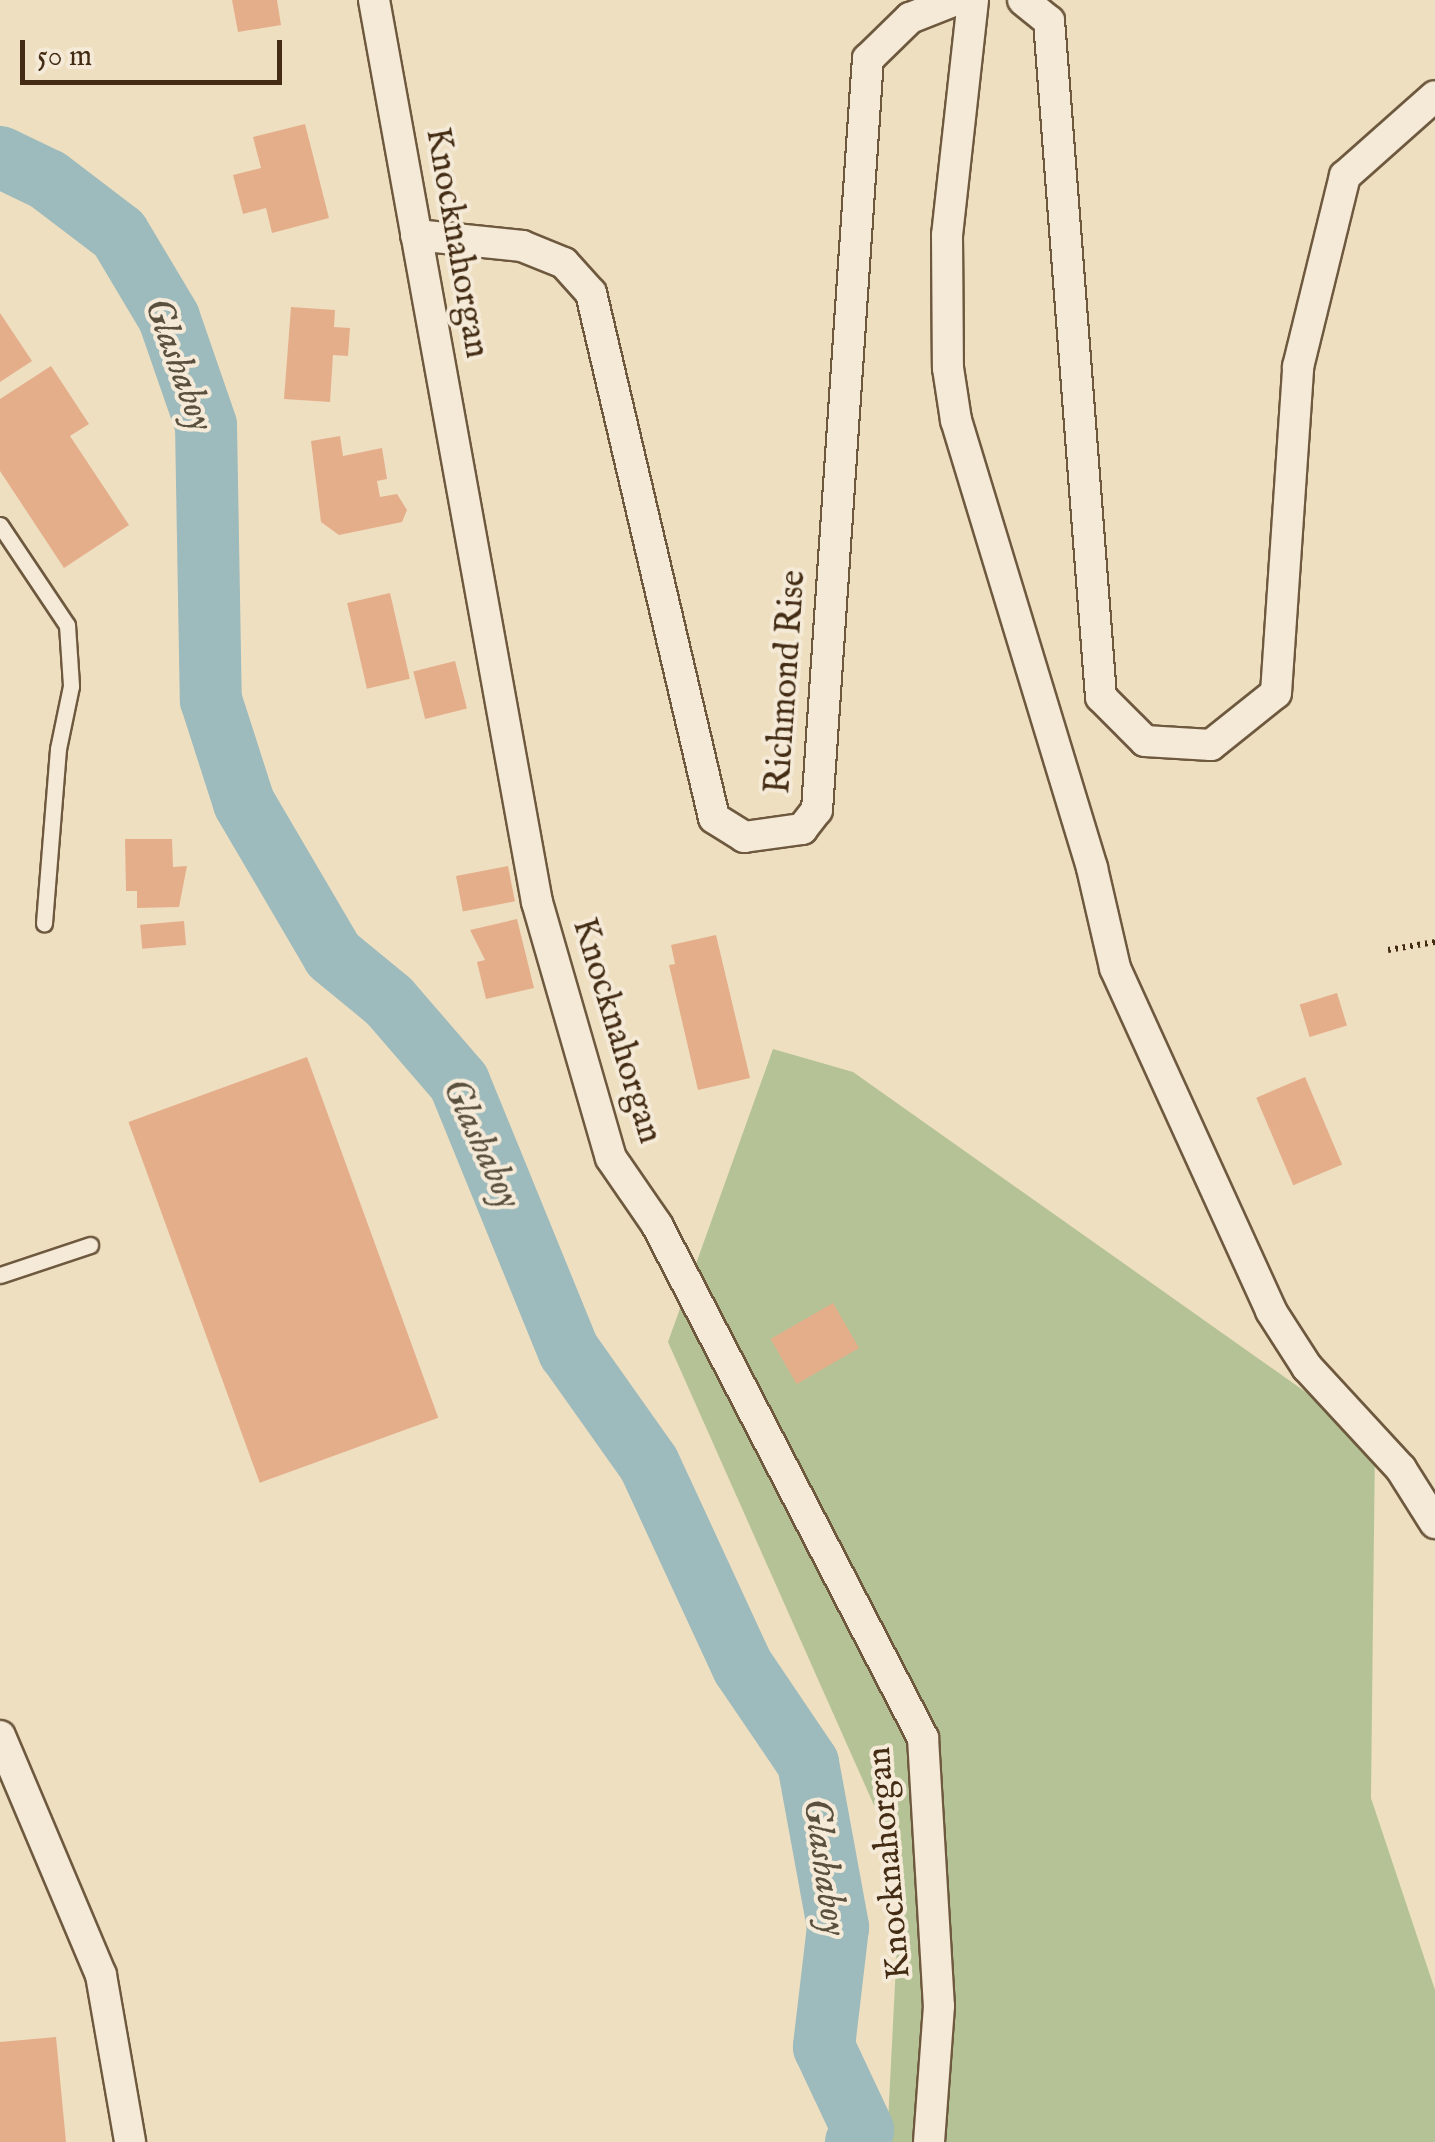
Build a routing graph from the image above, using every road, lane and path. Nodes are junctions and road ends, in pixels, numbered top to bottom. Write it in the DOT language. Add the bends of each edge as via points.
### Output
graph roads {
  1 [pos="374,0"];
  2 [pos="956,0"];
  3 [pos="973,0"];
  4 [pos="1023,0"];
  5 [pos="1435,96"];
  6 [pos="416,235"];
  7 [pos="0,525"];
  8 [pos="44,923"];
  9 [pos="1435,942"];
  10 [pos="1388,950"];
  11 [pos="90,1244"];
  12 [pos="0,1275"];
  13 [pos="1435,1523"];
  14 [pos="0,1736"];
  15 [pos="130,2142"];
  16 [pos="929,2142"];
  1 -- 6 [label="street, Knocknahorgan"];
  2 -- 6 [label="street, Richmond Rise" via="910,18 868,60 818,810 802,829 744,837 714,818 590,294 564,263 522,246"];
  3 -- 13 [label="street" via="947,235 948,368 956,420 1092,868 1115,968 1270,1310 1308,1367 1401,1468"];
  4 -- 5 [label="street" via="1049,22 1100,696 1145,741 1212,744 1276,694 1298,367 1344,176"];
  6 -- 16 [label="street, Knocknahorgan" via="537,902 611,1158 657,1225 923,1738 939,2006"];
  7 -- 8 [label="lane" via="67,626 71,686 58,749"];
  9 -- 10 [label="path"];
  11 -- 12 [label="lane"];
  14 -- 15 [label="street" via="101,1975"];
}
